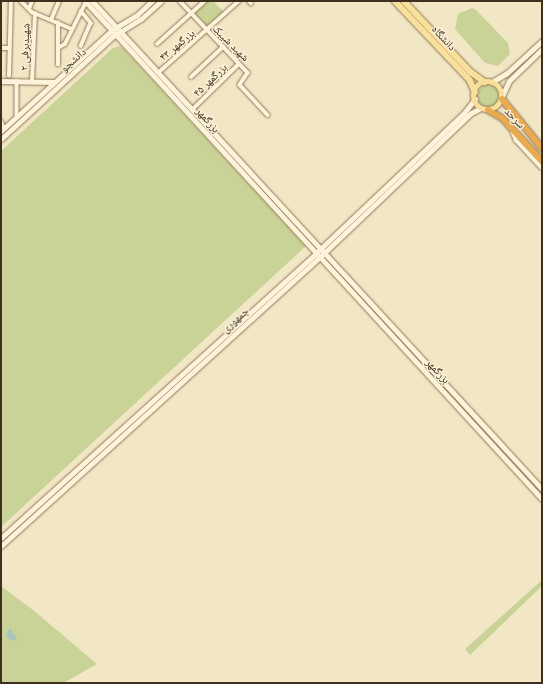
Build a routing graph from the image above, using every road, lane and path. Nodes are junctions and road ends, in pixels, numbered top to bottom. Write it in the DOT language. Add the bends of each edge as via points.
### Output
graph roads {
  1 [pos="11,1"];
  2 [pos="21,1"];
  3 [pos="32,1"];
  4 [pos="59,1"];
  5 [pos="92,1"];
  6 [pos="152,1"];
  7 [pos="161,1"];
  8 [pos="180,1"];
  9 [pos="205,1"];
  10 [pos="239,1"];
  11 [pos="395,1"];
  12 [pos="404,1"];
  13 [pos="85,2"];
  14 [pos="29,9"];
  15 [pos="81,12"];
  16 [pos="191,13"];
  17 [pos="35,14"];
  18 [pos="51,20"];
  19 [pos="58,23"];
  20 [pos="72,29"];
  21 [pos="114,29"];
  22 [pos="207,31"];
  23 [pos="119,33"];
  24 [pos="542,41"];
  25 [pos="157,44"];
  26 [pos="81,46"];
  27 [pos="223,47"];
  28 [pos="1,48"];
  29 [pos="9,48"];
  30 [pos="58,48"];
  31 [pos="542,49"];
  32 [pos="239,64"];
  33 [pos="58,65"];
  34 [pos="158,72"];
  35 [pos="9,76"];
  36 [pos="191,77"];
  37 [pos="1,81"];
  38 [pos="16,81"];
  39 [pos="32,82"];
  40 [pos="54,82"];
  41 [pos="485,82"];
  42 [pos="492,82"];
  43 [pos="475,92"];
  44 [pos="502,98"];
  45 [pos="475,99"];
  46 [pos="481,108"];
  47 [pos="488,110"];
  48 [pos="194,111"];
  49 [pos="268,115"];
  50 [pos="17,116"];
  51 [pos="191,116"];
  52 [pos="1,121"];
  53 [pos="510,128"];
  54 [pos="3,129"];
  55 [pos="1,139"];
  56 [pos="542,148"];
  57 [pos="542,162"];
  58 [pos="246,167"];
  59 [pos="542,168"];
  60 [pos="241,172"];
  61 [pos="372,198"];
  62 [pos="376,203"];
  63 [pos="320,248"];
  64 [pos="324,253"];
  65 [pos="317,255"];
  66 [pos="372,304"];
  67 [pos="367,308"];
  68 [pos="210,354"];
  69 [pos="85,461"];
  70 [pos="89,466"];
  71 [pos="542,489"];
  72 [pos="542,499"];
  73 [pos="1,538"];
  74 [pos="1,546"];
  1 -- 29 [label="street"];
  2 -- 14 [label="street"];
  3 -- 14 [label="street"];
  4 -- 18 [label="street"];
  5 -- 21 [label="main road, بزرگمهر"];
  6 -- 21 [label="main road, دانشجو"];
  7 -- 23 [label="main road, دانشجو" via="141,19"];
  8 -- 16 [label="street, شهید شیبک"];
  9 -- 16 [label="street"];
  10 -- 22 [label="street, بزرگمهر ۴۳"];
  11 -- 43 [label="main road, دانشگاه" via="470,80"];
  12 -- 41 [label="main road, دانشگاه" via="467,68"];
  13 -- 15 [label="street"];
  13 -- 21 [label="main road, بزرگمهر"];
  14 -- 17 [label="street"];
  15 -- 20 [label="street"];
  15 -- 26 [label="street" via="91,23"];
  16 -- 22 [label="street, شهید شیبک"];
  16 -- 25 [label="street"];
  17 -- 18 [label="street"];
  17 -- 39 [label="street, شهیدبرفی ۲"];
  18 -- 19 [label="street"];
  19 -- 20 [label="street"];
  19 -- 30 [label="street"];
  20 -- 30 [label="street" via="65,44"];
  21 -- 23 [label="main road, بزرگمهر"];
  21 -- 40 [label="main road, دانشجو"];
  22 -- 27 [label="street, شهید شیبک"];
  22 -- 34 [label="street, بزرگمهر ۴۳"];
  23 -- 34 [label="main road, بزرگمهر"];
  23 -- 51 [label="main road, بزرگمهر"];
  23 -- 55 [label="main road, دانشجو"];
  24 -- 42 [label="main road" via="507,74"];
  27 -- 32 [label="street, شهید شیبک"];
  27 -- 36 [label="street"];
  28 -- 29 [label="street"];
  29 -- 35 [label="street"];
  30 -- 33 [label="street"];
  31 -- 44 [label="main road" via="509,81"];
  32 -- 48 [label="street, بزرگمهر ۴۵"];
  32 -- 49 [label="street, شهید شیبک" via="248,73 240,85"];
  34 -- 48 [label="main road, بزرگمهر"];
  37 -- 38 [label="main road"];
  38 -- 39 [label="main road"];
  38 -- 50 [label="street"];
  39 -- 40 [label="main road"];
  40 -- 50 [label="main road, دانشجو"];
  41 -- 42 [label="main road"];
  41 -- 43 [label="main road"];
  42 -- 44 [label="main road" via="500,89"];
  43 -- 45 [label="main road"];
  44 -- 47 [label="main road" via="498,106"];
  44 -- 56 [label="highway, سرحد"];
  45 -- 46 [label="main road"];
  45 -- 61 [label="main road, جمهوری" via="464,113"];
  46 -- 47 [label="main road"];
  46 -- 62 [label="main road, جمهوری" via="472,113"];
  47 -- 53 [label="highway, سرحد" via="498,114"];
  48 -- 51 [label="main road"];
  48 -- 58 [label="main road, بزرگمهر"];
  50 -- 54 [label="main road, دانشجو"];
  51 -- 60 [label="main road, بزرگمهر"];
  52 -- 54 [label="street"];
  53 -- 57 [label="highway, سرحد"];
  53 -- 59 [label="street" via="516,140"];
  58 -- 60 [label="main road"];
  58 -- 63 [label="main road, بزرگمهر"];
  60 -- 65 [label="main road, بزرگمهر"];
  61 -- 62 [label="main road"];
  61 -- 63 [label="main road, جمهوری"];
  62 -- 64 [label="main road, جمهوری"];
  63 -- 64 [label="main road, بزرگمهر"];
  63 -- 65 [label="main road, جمهوری"];
  64 -- 65 [label="main road, جمهوری"];
  64 -- 66 [label="main road, بزرگمهر"];
  65 -- 67 [label="main road, بزرگمهر"];
  65 -- 68 [label="main road, جمهوری"];
  66 -- 67 [label="main road"];
  66 -- 71 [label="main road, بزرگمهر"];
  67 -- 72 [label="main road, بزرگمهر"];
  68 -- 69 [label="main road, جمهوری"];
  68 -- 70 [label="main road, جمهوری"];
  69 -- 70 [label="main road"];
  69 -- 73 [label="main road, جمهوری"];
  70 -- 74 [label="main road, جمهوری"];
}
